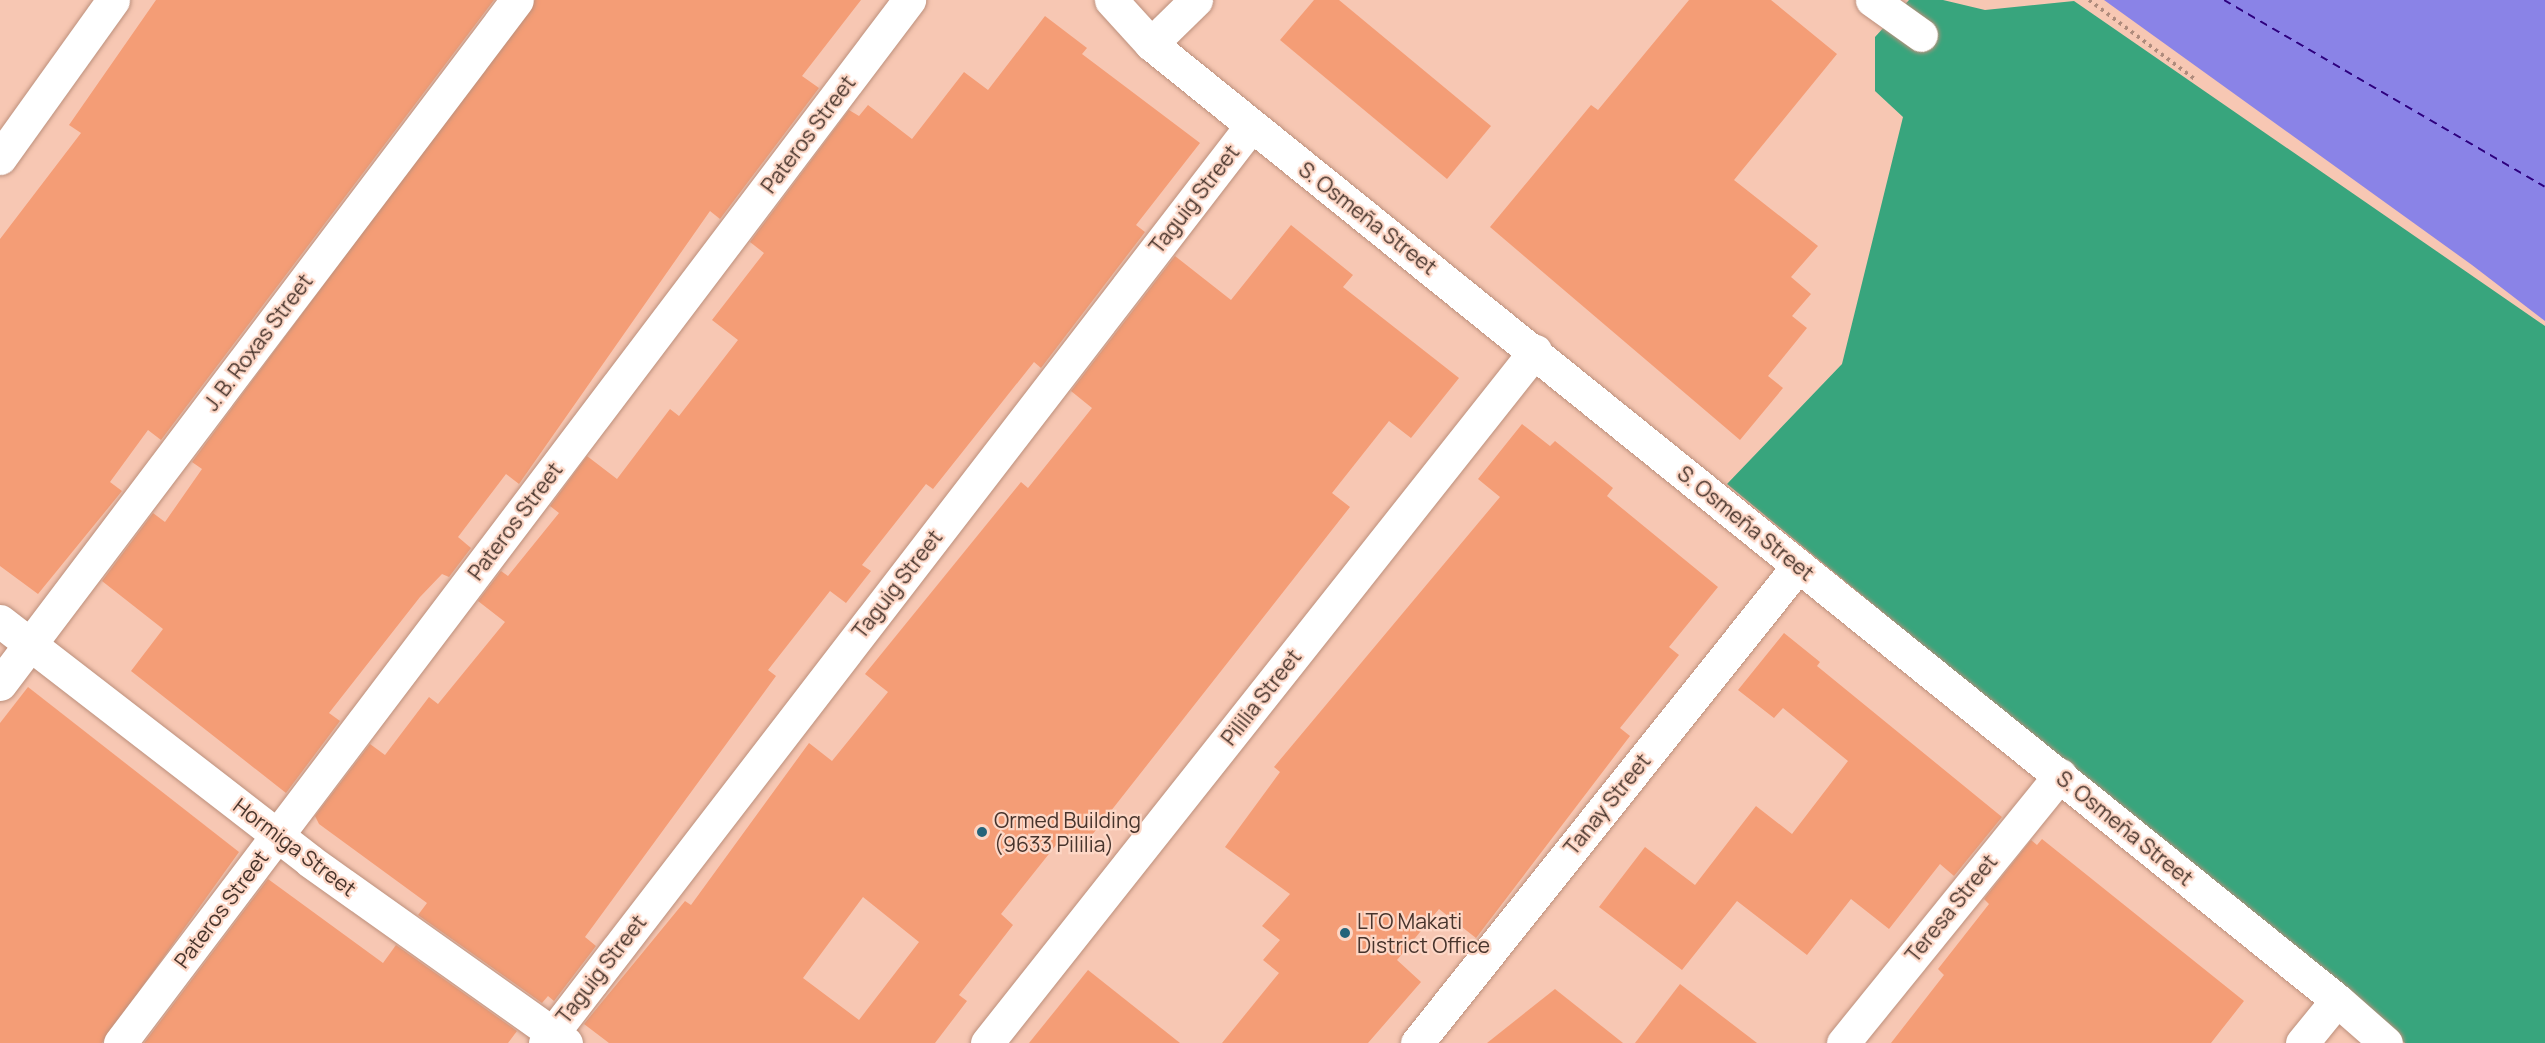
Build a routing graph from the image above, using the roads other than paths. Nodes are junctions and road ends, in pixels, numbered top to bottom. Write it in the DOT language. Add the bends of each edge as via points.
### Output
graph roads {
  1 [pos="113,0"];
  2 [pos="517,0"];
  3 [pos="909,0"];
  4 [pos="1111,0"];
  5 [pos="1196,0"];
  6 [pos="1872,0"];
  7 [pos="1921,35"];
  8 [pos="1151,44"];
  9 [pos="1251,126"];
  10 [pos="0,158"];
  11 [pos="1536,351"];
  12 [pos="1798,566"];
  13 [pos="0,621"];
  14 [pos="29,644"];
  15 [pos="0,684"];
  16 [pos="2060,775"];
  17 [pos="278,834"];
  18 [pos="2337,1000"];
  19 [pos="554,1039"];
  20 [pos="120,1043"];
  21 [pos="987,1043"];
  22 [pos="1417,1043"];
  23 [pos="1843,1043"];
  24 [pos="2302,1043"];
  25 [pos="2385,1043"];
  1 -- 10 [label="street"];
  2 -- 14 [label="street, J. B. Roxas Street"];
  3 -- 17 [label="street, Pateros Street"];
  4 -- 8 [label="street, S. Osmeña Street"];
  5 -- 8 [label="street"];
  6 -- 7 [label="street"];
  8 -- 9 [label="street, S. Osmeña Street"];
  9 -- 11 [label="street, S. Osmeña Street"];
  9 -- 19 [label="street, Taguig Street"];
  11 -- 12 [label="street, S. Osmeña Street"];
  11 -- 21 [label="street, Pililia Street"];
  12 -- 16 [label="street, S. Osmeña Street"];
  12 -- 22 [label="street, Tanay Street"];
  13 -- 14 [label="street, Hormiga Street"];
  14 -- 15 [label="street, J. B. Roxas Street"];
  14 -- 17 [label="street, Hormiga Street"];
  16 -- 18 [label="street, S. Osmeña Street"];
  16 -- 23 [label="street, Teresa Street"];
  17 -- 19 [label="street, Hormiga Street"];
  17 -- 20 [label="street, Pateros Street"];
  18 -- 24 [label="street"];
  18 -- 25 [label="street, S. Osmeña Street"];
}
